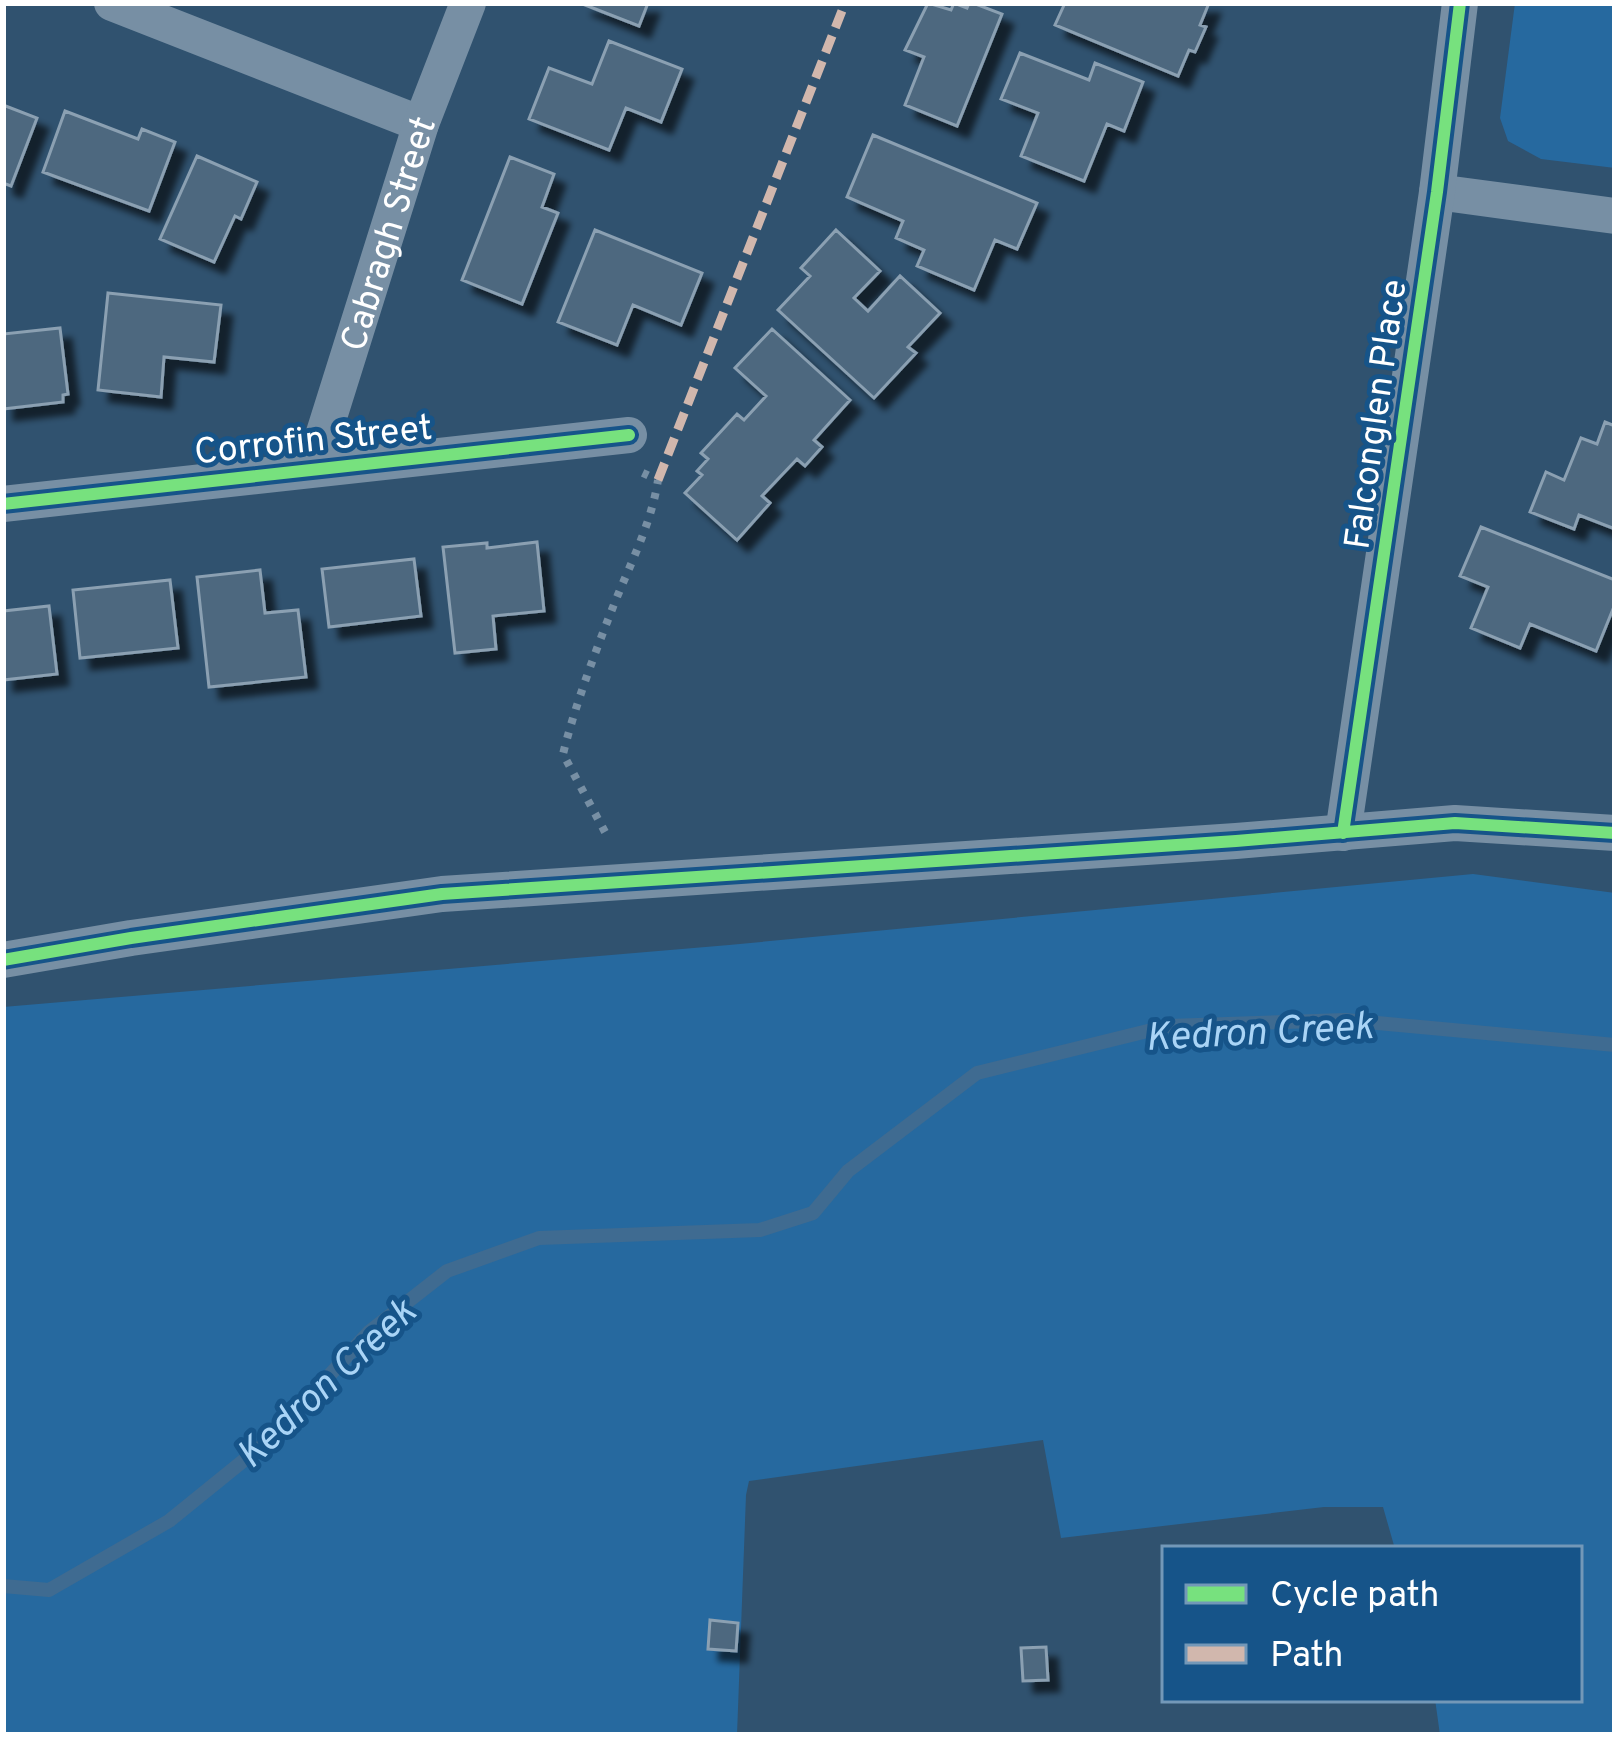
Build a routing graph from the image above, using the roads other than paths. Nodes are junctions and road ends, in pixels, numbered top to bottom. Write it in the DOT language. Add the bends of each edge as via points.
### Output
graph roads {
  1 [pos="112,3"];
  2 [pos="468,3"];
  3 [pos="1460,3"];
  4 [pos="421,124"];
  5 [pos="1437,192"];
  6 [pos="1615,216"];
  7 [pos="629,435"];
  8 [pos="313,468"];
  9 [pos="3,504"];
  10 [pos="1343,832"];
  11 [pos="1615,833"];
  12 [pos="3,960"];
  1 -- 4 [label="street"];
  2 -- 4 [label="street, Cabragh Street"];
  3 -- 5 [label="street, Falconglen Place"];
  4 -- 8 [label="street, Cabragh Street"];
  5 -- 6 [label="street"];
  5 -- 10 [label="street, Falconglen Place"];
  7 -- 8 [label="street, Corrofin Street"];
  8 -- 9 [label="street, Corrofin Street"];
  10 -- 11 [label="street" via="1455,823"];
  10 -- 12 [label="street" via="442,893"];
}
